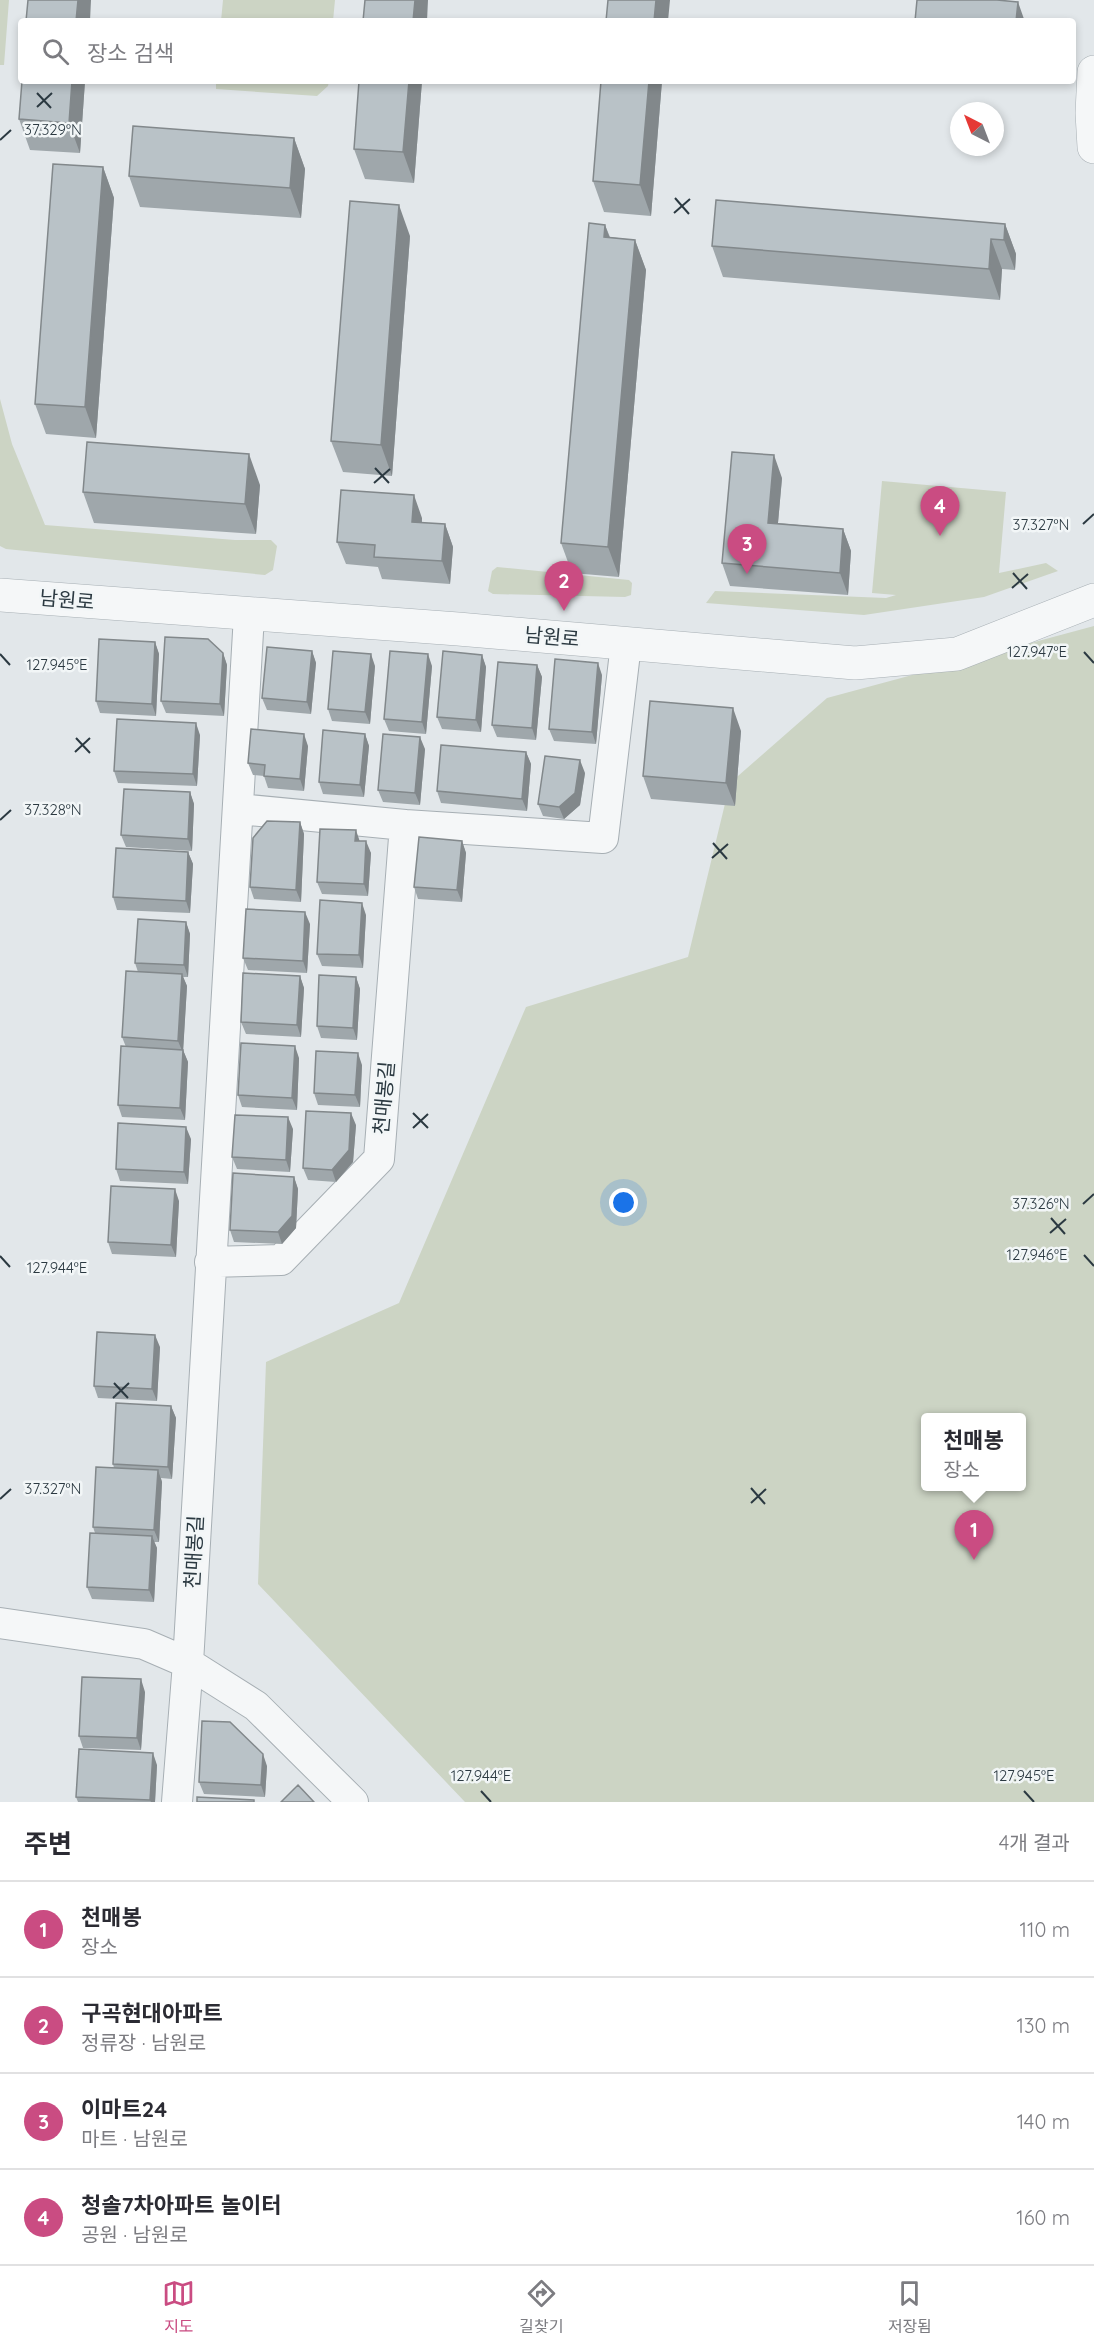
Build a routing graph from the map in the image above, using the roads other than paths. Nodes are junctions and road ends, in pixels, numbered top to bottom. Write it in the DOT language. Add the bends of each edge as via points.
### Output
graph roads {
  1 [pos="1094,72"];
  2 [pos="1094,147"];
  3 [pos="0,595"];
  4 [pos="1094,600"];
  5 [pos="249,615"];
  6 [pos="626,644"];
  7 [pos="240,809"];
  8 [pos="405,825"];
  9 [pos="210,1262"];
  10 [pos="0,1623"];
  11 [pos="188,1663"];
  12 [pos="177,1802"];
  13 [pos="353,1802"];
  1 -- 2 [label="street"];
  3 -- 5 [label="street, 남원로"];
  4 -- 6 [label="street, 남원로" via="957,654 855,663"];
  5 -- 6 [label="street, 남원로"];
  5 -- 7 [label="street, 천매봉길"];
  6 -- 8 [label="street" via="603,838"];
  7 -- 8 [label="street"];
  7 -- 9 [label="street, 천매봉길"];
  8 -- 9 [label="street, 천매봉길" via="379,1160 281,1260"];
  9 -- 11 [label="street, 천매봉길"];
  10 -- 11 [label="street" via="144,1644"];
  11 -- 12 [label="street, 천매봉길"];
  11 -- 13 [label="street" via="256,1706"];
}
